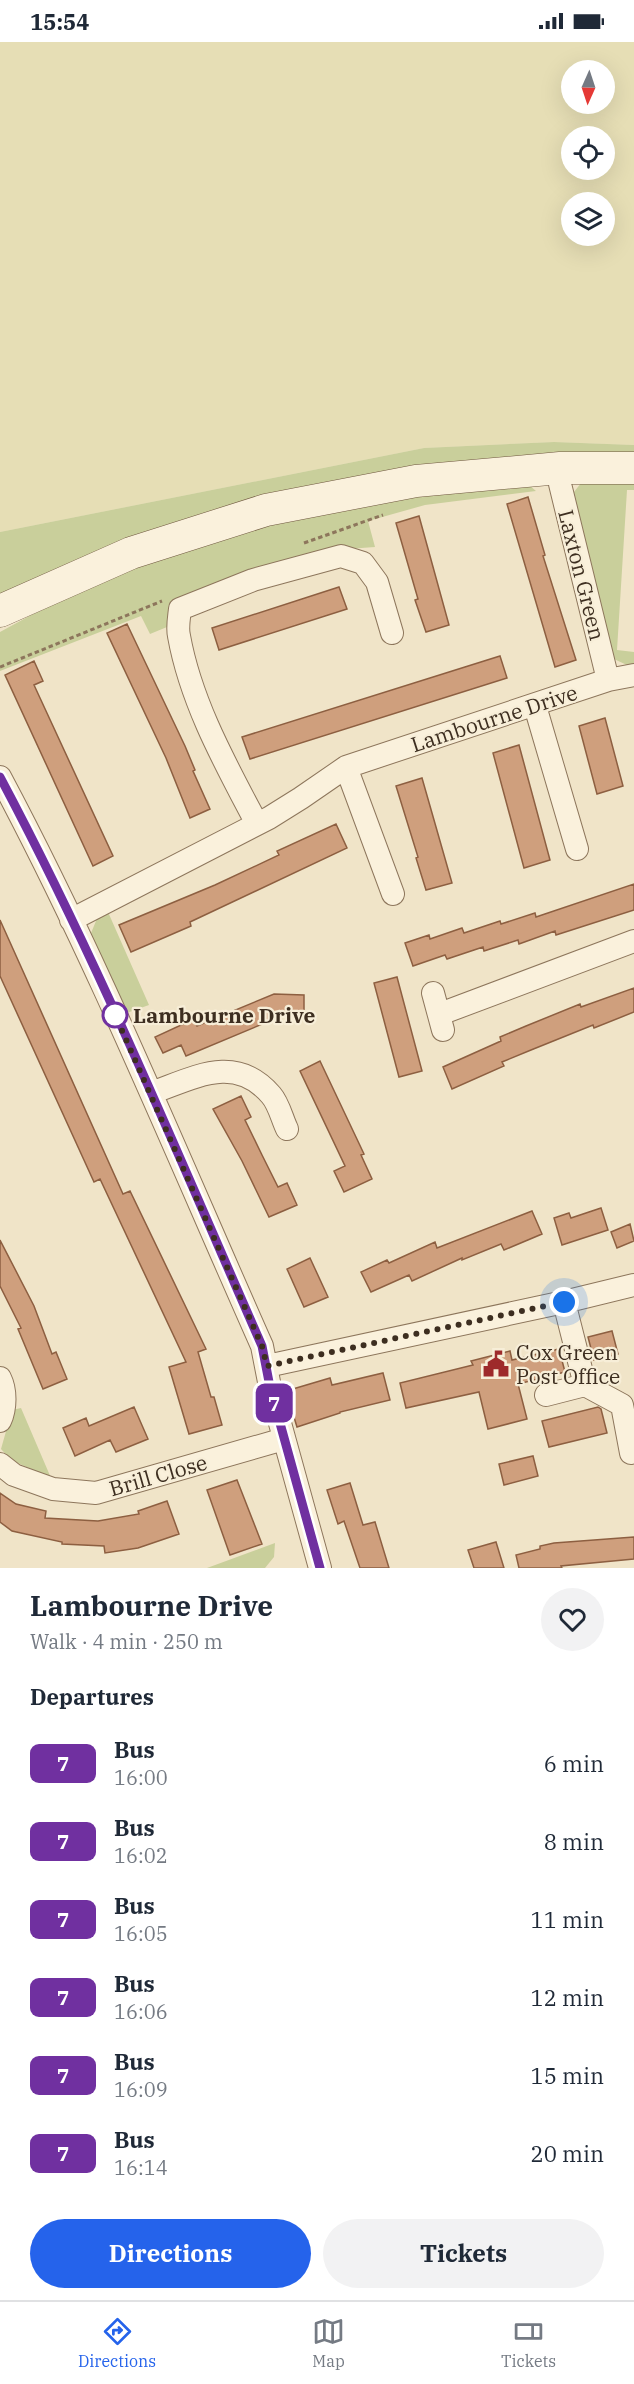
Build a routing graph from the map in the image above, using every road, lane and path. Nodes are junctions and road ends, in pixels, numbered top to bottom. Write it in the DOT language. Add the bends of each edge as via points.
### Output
graph roads {
  1 [pos="560,468"];
  2 [pos="634,468"];
  3 [pos="0,612"];
  4 [pos="392,633"];
  5 [pos="634,675"];
  6 [pos="608,680"];
  7 [pos="535,706"];
  8 [pos="346,767"];
  9 [pos="0,777"];
  10 [pos="256,824"];
  11 [pos="577,849"];
  12 [pos="393,894"];
  13 [pos="71,920"];
  14 [pos="634,941"];
  15 [pos="439,1012"];
  16 [pos="151,1093"];
  17 [pos="287,1129"];
  18 [pos="634,1285"];
  19 [pos="564,1302"];
  20 [pos="267,1366"];
  21 [pos="0,1378"];
  22 [pos="585,1385"];
  23 [pos="546,1395"];
  24 [pos="0,1421"];
  25 [pos="284,1439"];
  26 [pos="631,1453"];
  27 [pos="0,1464"];
  28 [pos="320,1568"];
  1 -- 2 [label="street"];
  1 -- 3 [label="street" via="416,481 266,510 131,553"];
  1 -- 6 [label="street, Laxton Green" via="560,484"];
  4 -- 10 [label="street" via="377,582 363,563 341,556 254,580 180,609 178,634 191,682"];
  5 -- 6 [label="street, Lambourne Drive"];
  6 -- 7 [label="street, Lambourne Drive"];
  7 -- 8 [label="street, Lambourne Drive"];
  7 -- 11 [label="street"];
  8 -- 10 [label="street, Lambourne Drive"];
  8 -- 12 [label="street" via="373,869"];
  9 -- 13 [label="street"];
  10 -- 13 [label="street, Lambourne Drive"];
  13 -- 16 [label="street"];
  14 -- 15 [label="street"];
  16 -- 17 [label="street" via="216,1070 250,1076 273,1096"];
  16 -- 20 [label="street" via="262,1346"];
  18 -- 19 [label="street"];
  19 -- 20 [label="street"];
  19 -- 22 [label="street"];
  20 -- 25 [label="street"];
  21 -- 24 [label="street" via="4,1386"];
  22 -- 23 [label="street"];
  22 -- 26 [label="street" via="622,1405"];
  25 -- 27 [label="street, Brill Close" via="96,1493 53,1489 14,1475"];
  25 -- 28 [label="street"];
}
